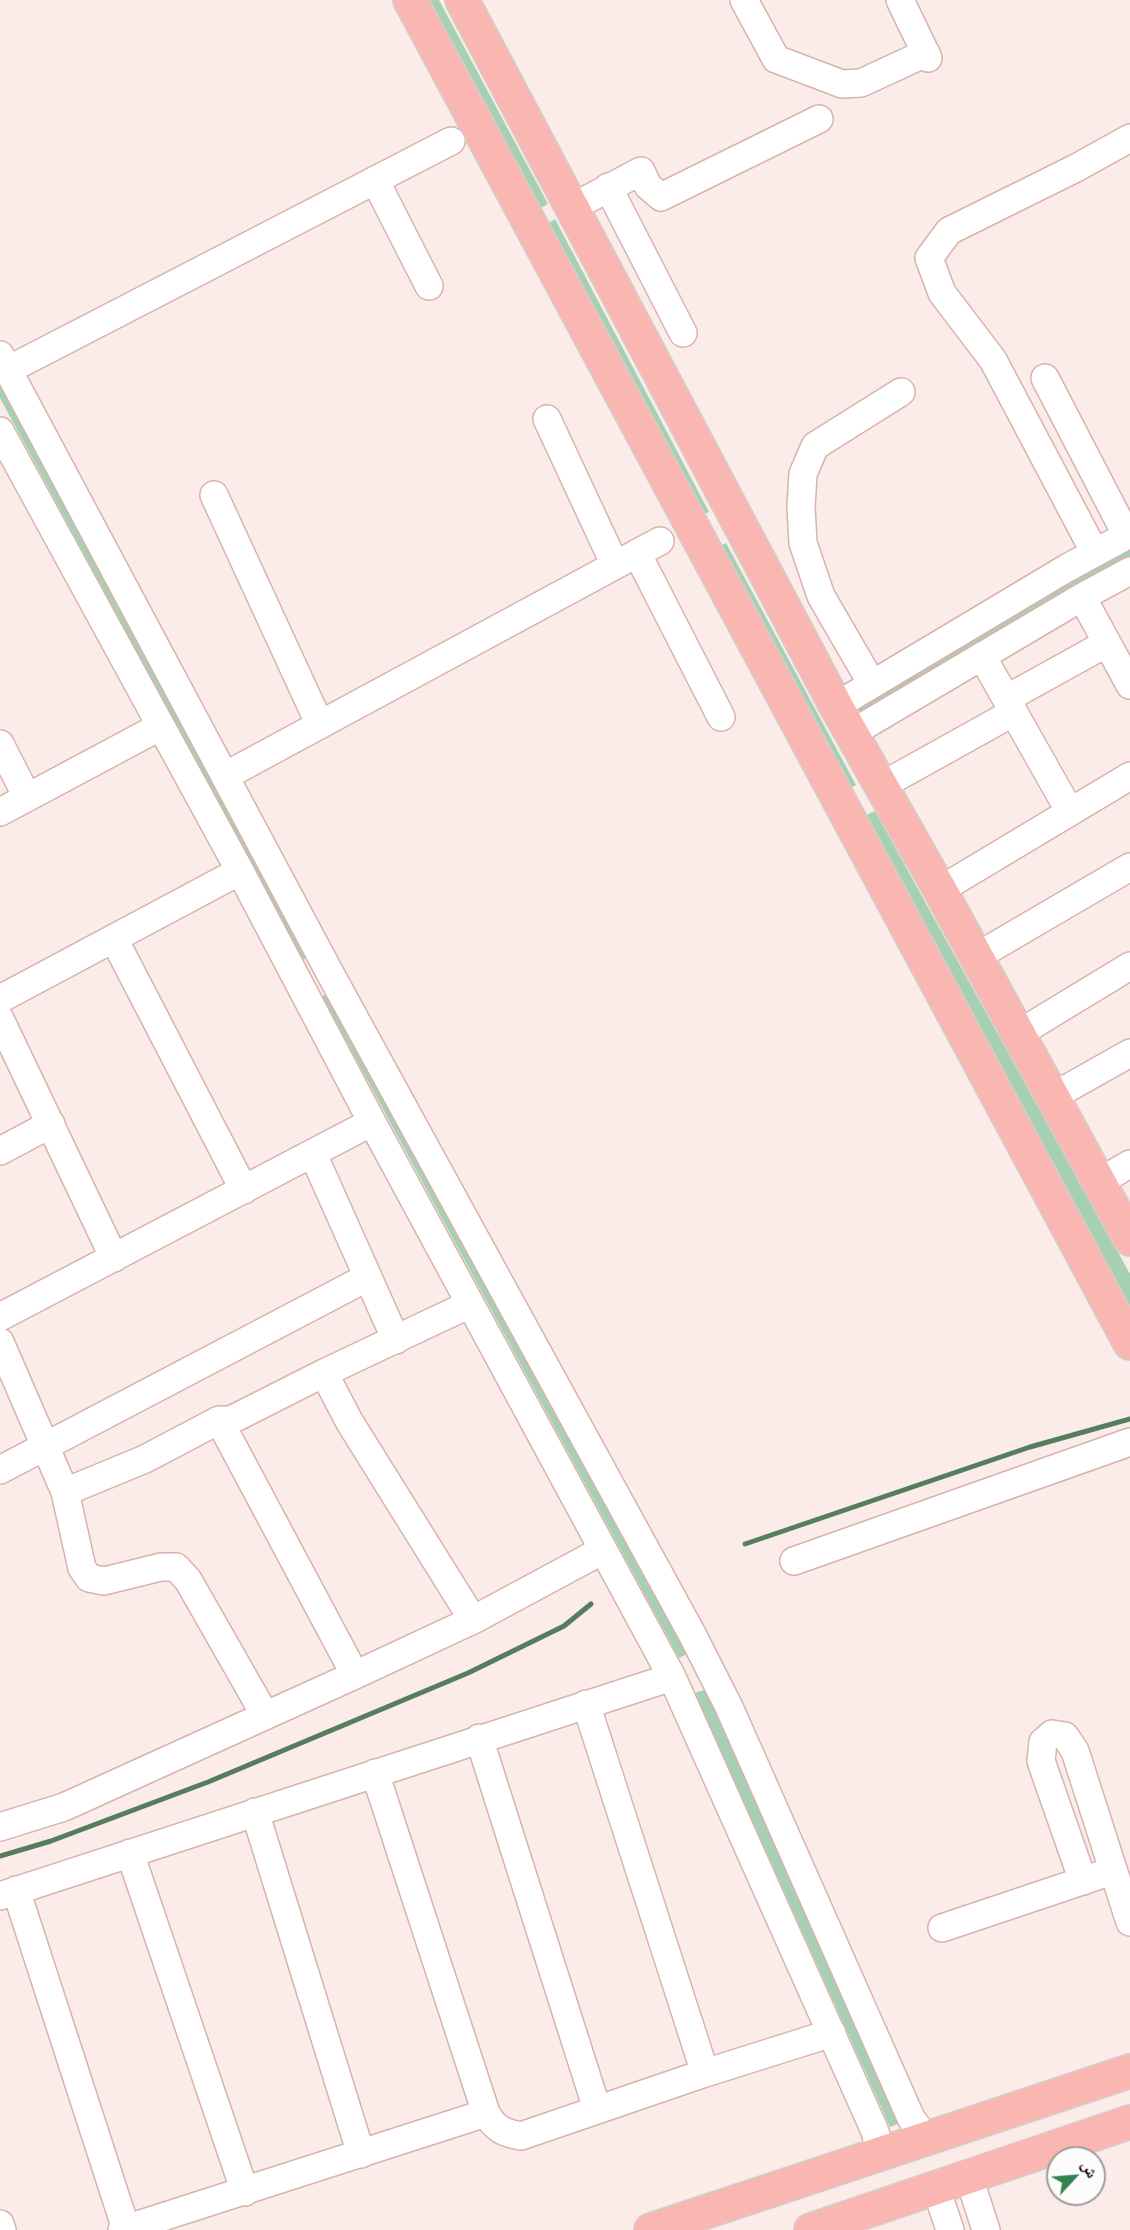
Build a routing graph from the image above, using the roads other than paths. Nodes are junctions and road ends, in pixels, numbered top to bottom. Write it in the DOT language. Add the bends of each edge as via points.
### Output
graph roads {
  1 [pos="410,0"];
  2 [pos="462,0"];
  3 [pos="744,0"];
  4 [pos="900,0"];
  5 [pos="819,119"];
  6 [pos="1130,138"];
  7 [pos="451,141"];
  8 [pos="375,180"];
  9 [pos="608,187"];
  10 [pos="571,208"];
  11 [pos="429,286"];
  12 [pos="682,333"];
  13 [pos="4,363"];
  14 [pos="1045,378"];
  15 [pos="901,392"];
  16 [pos="547,419"];
  17 [pos="0,431"];
  18 [pos="214,495"];
  19 [pos="727,501"];
  20 [pos="685,516"];
  21 [pos="1128,535"];
  22 [pos="747,539"];
  23 [pos="637,553"];
  24 [pos="1095,553"];
  25 [pos="706,556"];
  26 [pos="1130,571"];
  27 [pos="1082,597"];
  28 [pos="1107,643"];
  29 [pos="982,656"];
  30 [pos="872,684"];
  31 [pos="1130,685"];
  32 [pos="1010,706"];
  33 [pos="721,717"];
  34 [pos="844,719"];
  35 [pos="320,725"];
  36 [pos="161,726"];
  37 [pos="0,744"];
  38 [pos="225,776"];
  39 [pos="1130,776"];
  40 [pos="881,786"];
  41 [pos="27,797"];
  42 [pos="0,812"];
  43 [pos="1070,812"];
  44 [pos="1130,867"];
  45 [pos="240,871"];
  46 [pos="940,890"];
  47 [pos="114,939"];
  48 [pos="320,954"];
  49 [pos="976,957"];
  50 [pos="1130,966"];
  51 [pos="290,967"];
  52 [pos="337,987"];
  53 [pos="0,999"];
  54 [pos="307,1000"];
  55 [pos="0,1019"];
  56 [pos="1018,1034"];
  57 [pos="1130,1053"];
  58 [pos="1052,1097"];
  59 [pos="372,1122"];
  60 [pos="51,1124"];
  61 [pos="0,1151"];
  62 [pos="313,1154"];
  63 [pos="1130,1164"];
  64 [pos="1099,1182"];
  65 [pos="244,1190"];
  66 [pos="1130,1239"];
  67 [pos="114,1258"];
  68 [pos="368,1277"];
  69 [pos="470,1304"];
  70 [pos="0,1317"];
  71 [pos="396,1340"];
  72 [pos="0,1342"];
  73 [pos="1130,1343"];
  74 [pos="324,1373"];
  75 [pos="219,1420"];
  76 [pos="1130,1442"];
  77 [pos="46,1445"];
  78 [pos="0,1470"];
  79 [pos="65,1492"];
  80 [pos="603,1550"];
  81 [pos="794,1561"];
  82 [pos="473,1620"];
  83 [pos="698,1644"];
  84 [pos="354,1675"];
  85 [pos="672,1678"];
  86 [pos="716,1680"];
  87 [pos="586,1704"];
  88 [pos="265,1715"];
  89 [pos="479,1738"];
  90 [pos="375,1773"];
  91 [pos="255,1812"];
  92 [pos="0,1827"];
  93 [pos="130,1853"];
  94 [pos="1122,1868"];
  95 [pos="1083,1881"];
  96 [pos="8,1893"];
  97 [pos="1130,1922"];
  98 [pos="942,1928"];
  99 [pos="832,2033"];
  100 [pos="1130,2072"];
  101 [pos="705,2073"];
  102 [pos="597,2109"];
  103 [pos="486,2114"];
  104 [pos="1130,2122"];
  105 [pos="931,2138"];
  106 [pos="361,2154"];
  107 [pos="876,2157"];
  108 [pos="969,2177"];
  109 [pos="936,2188"];
  110 [pos="245,2192"];
  111 [pos="867,2221"];
  112 [pos="0,2224"];
  113 [pos="124,2229"];
  114 [pos="2,2230"];
  115 [pos="651,2230"];
  116 [pos="811,2230"];
  117 [pos="950,2230"];
  118 [pos="986,2230"];
  1 -- 20 [label="main road"];
  2 -- 10 [label="main road"];
  3 -- 4 [label="street" via="776,59 842,84 861,84 927,56"];
  5 -- 9 [label="street" via="661,197 648,186 641,171"];
  6 -- 24 [label="street" via="949,231 929,258 942,293 993,360"];
  7 -- 8 [label="street"];
  8 -- 11 [label="street"];
  8 -- 13 [label="street"];
  9 -- 10 [label="street"];
  9 -- 12 [label="street"];
  10 -- 19 [label="main road"];
  13 -- 38 [label="street"];
  14 -- 21 [label="street"];
  15 -- 30 [label="street" via="815,446 803,474 802,543 821,596"];
  16 -- 23 [label="street"];
  17 -- 36 [label="street"];
  18 -- 35 [label="street"];
  19 -- 20 [label="main road" via="720,514 710,521 700,523"];
  19 -- 22 [label="main road"];
  20 -- 25 [label="main road"];
  21 -- 24 [label="street"];
  22 -- 25 [label="main road" via="732,534 722,536"];
  22 -- 34 [label="main road"];
  23 -- 33 [label="street"];
  23 -- 35 [label="street"];
  24 -- 30 [label="street"];
  25 -- 73 [label="main road"];
  26 -- 27 [label="street"];
  27 -- 28 [label="street"];
  27 -- 29 [label="street"];
  28 -- 31 [label="street"];
  28 -- 32 [label="street"];
  29 -- 32 [label="street"];
  29 -- 34 [label="street"];
  30 -- 34 [label="street"];
  32 -- 40 [label="street"];
  32 -- 43 [label="street"];
  34 -- 40 [label="main road"];
  35 -- 38 [label="street"];
  36 -- 41 [label="street"];
  36 -- 45 [label="street"];
  37 -- 41 [label="street"];
  38 -- 48 [label="street"];
  39 -- 43 [label="street"];
  40 -- 46 [label="main road"];
  41 -- 42 [label="street"];
  43 -- 46 [label="street"];
  44 -- 49 [label="street"];
  45 -- 47 [label="street"];
  45 -- 51 [label="street"];
  46 -- 49 [label="main road"];
  47 -- 53 [label="street"];
  47 -- 65 [label="street"];
  48 -- 51 [label="street" via="306,967"];
  48 -- 52 [label="street"];
  49 -- 56 [label="main road"];
  50 -- 56 [label="street"];
  51 -- 54 [label="street"];
  52 -- 54 [label="street" via="321,987"];
  52 -- 83 [label="street"];
  54 -- 59 [label="street"];
  55 -- 60 [label="street"];
  56 -- 58 [label="main road"];
  57 -- 58 [label="street"];
  58 -- 64 [label="main road"];
  59 -- 62 [label="street"];
  59 -- 69 [label="street"];
  60 -- 61 [label="street"];
  60 -- 67 [label="street"];
  62 -- 65 [label="street"];
  62 -- 68 [label="street"];
  63 -- 64 [label="street"];
  64 -- 66 [label="main road"];
  65 -- 67 [label="street"];
  67 -- 70 [label="street"];
  68 -- 71 [label="street"];
  68 -- 77 [label="street"];
  69 -- 71 [label="street"];
  69 -- 80 [label="street"];
  71 -- 74 [label="street"];
  72 -- 77 [label="street"];
  74 -- 75 [label="street" via="231,1420"];
  74 -- 82 [label="street" via="349,1421"];
  75 -- 79 [label="street" via="145,1459"];
  75 -- 84 [label="street"];
  76 -- 81 [label="street"];
  77 -- 78 [label="street"];
  77 -- 79 [label="street"];
  79 -- 88 [label="street" via="82,1568 89,1578 104,1581 176,1567 188,1580"];
  80 -- 82 [label="street"];
  80 -- 85 [label="street"];
  82 -- 84 [label="street"];
  83 -- 85 [label="street" via="683,1660 672,1661"];
  83 -- 86 [label="street"];
  84 -- 88 [label="street"];
  85 -- 86 [label="street" via="687,1690 696,1681"];
  85 -- 87 [label="street"];
  85 -- 99 [label="street"];
  86 -- 105 [label="street" via="911,2118"];
  87 -- 89 [label="street"];
  87 -- 101 [label="street"];
  88 -- 92 [label="street" via="64,1807"];
  89 -- 90 [label="street"];
  89 -- 102 [label="street"];
  90 -- 91 [label="street"];
  90 -- 103 [label="street"];
  91 -- 93 [label="street"];
  91 -- 106 [label="street"];
  93 -- 96 [label="street"];
  93 -- 110 [label="street"];
  94 -- 95 [label="street"];
  94 -- 95 [label="street" via="1075,1751 1065,1736 1052,1734 1043,1742 1041,1761"];
  94 -- 97 [label="street"];
  95 -- 98 [label="street"];
  96 -- 113 [label="street"];
  99 -- 101 [label="street"];
  99 -- 107 [label="street" via="874,2129"];
  100 -- 105 [label="main road"];
  101 -- 102 [label="street"];
  102 -- 103 [label="street" via="521,2136 492,2125"];
  103 -- 106 [label="street"];
  104 -- 108 [label="main road"];
  105 -- 107 [label="main road"];
  106 -- 110 [label="street"];
  107 -- 115 [label="main road"];
  108 -- 109 [label="main road"];
  108 -- 118 [label="street"];
  109 -- 111 [label="main road"];
  109 -- 117 [label="street"];
  110 -- 113 [label="street"];
  111 -- 116 [label="main road"];
  112 -- 114 [label="street"];
}
